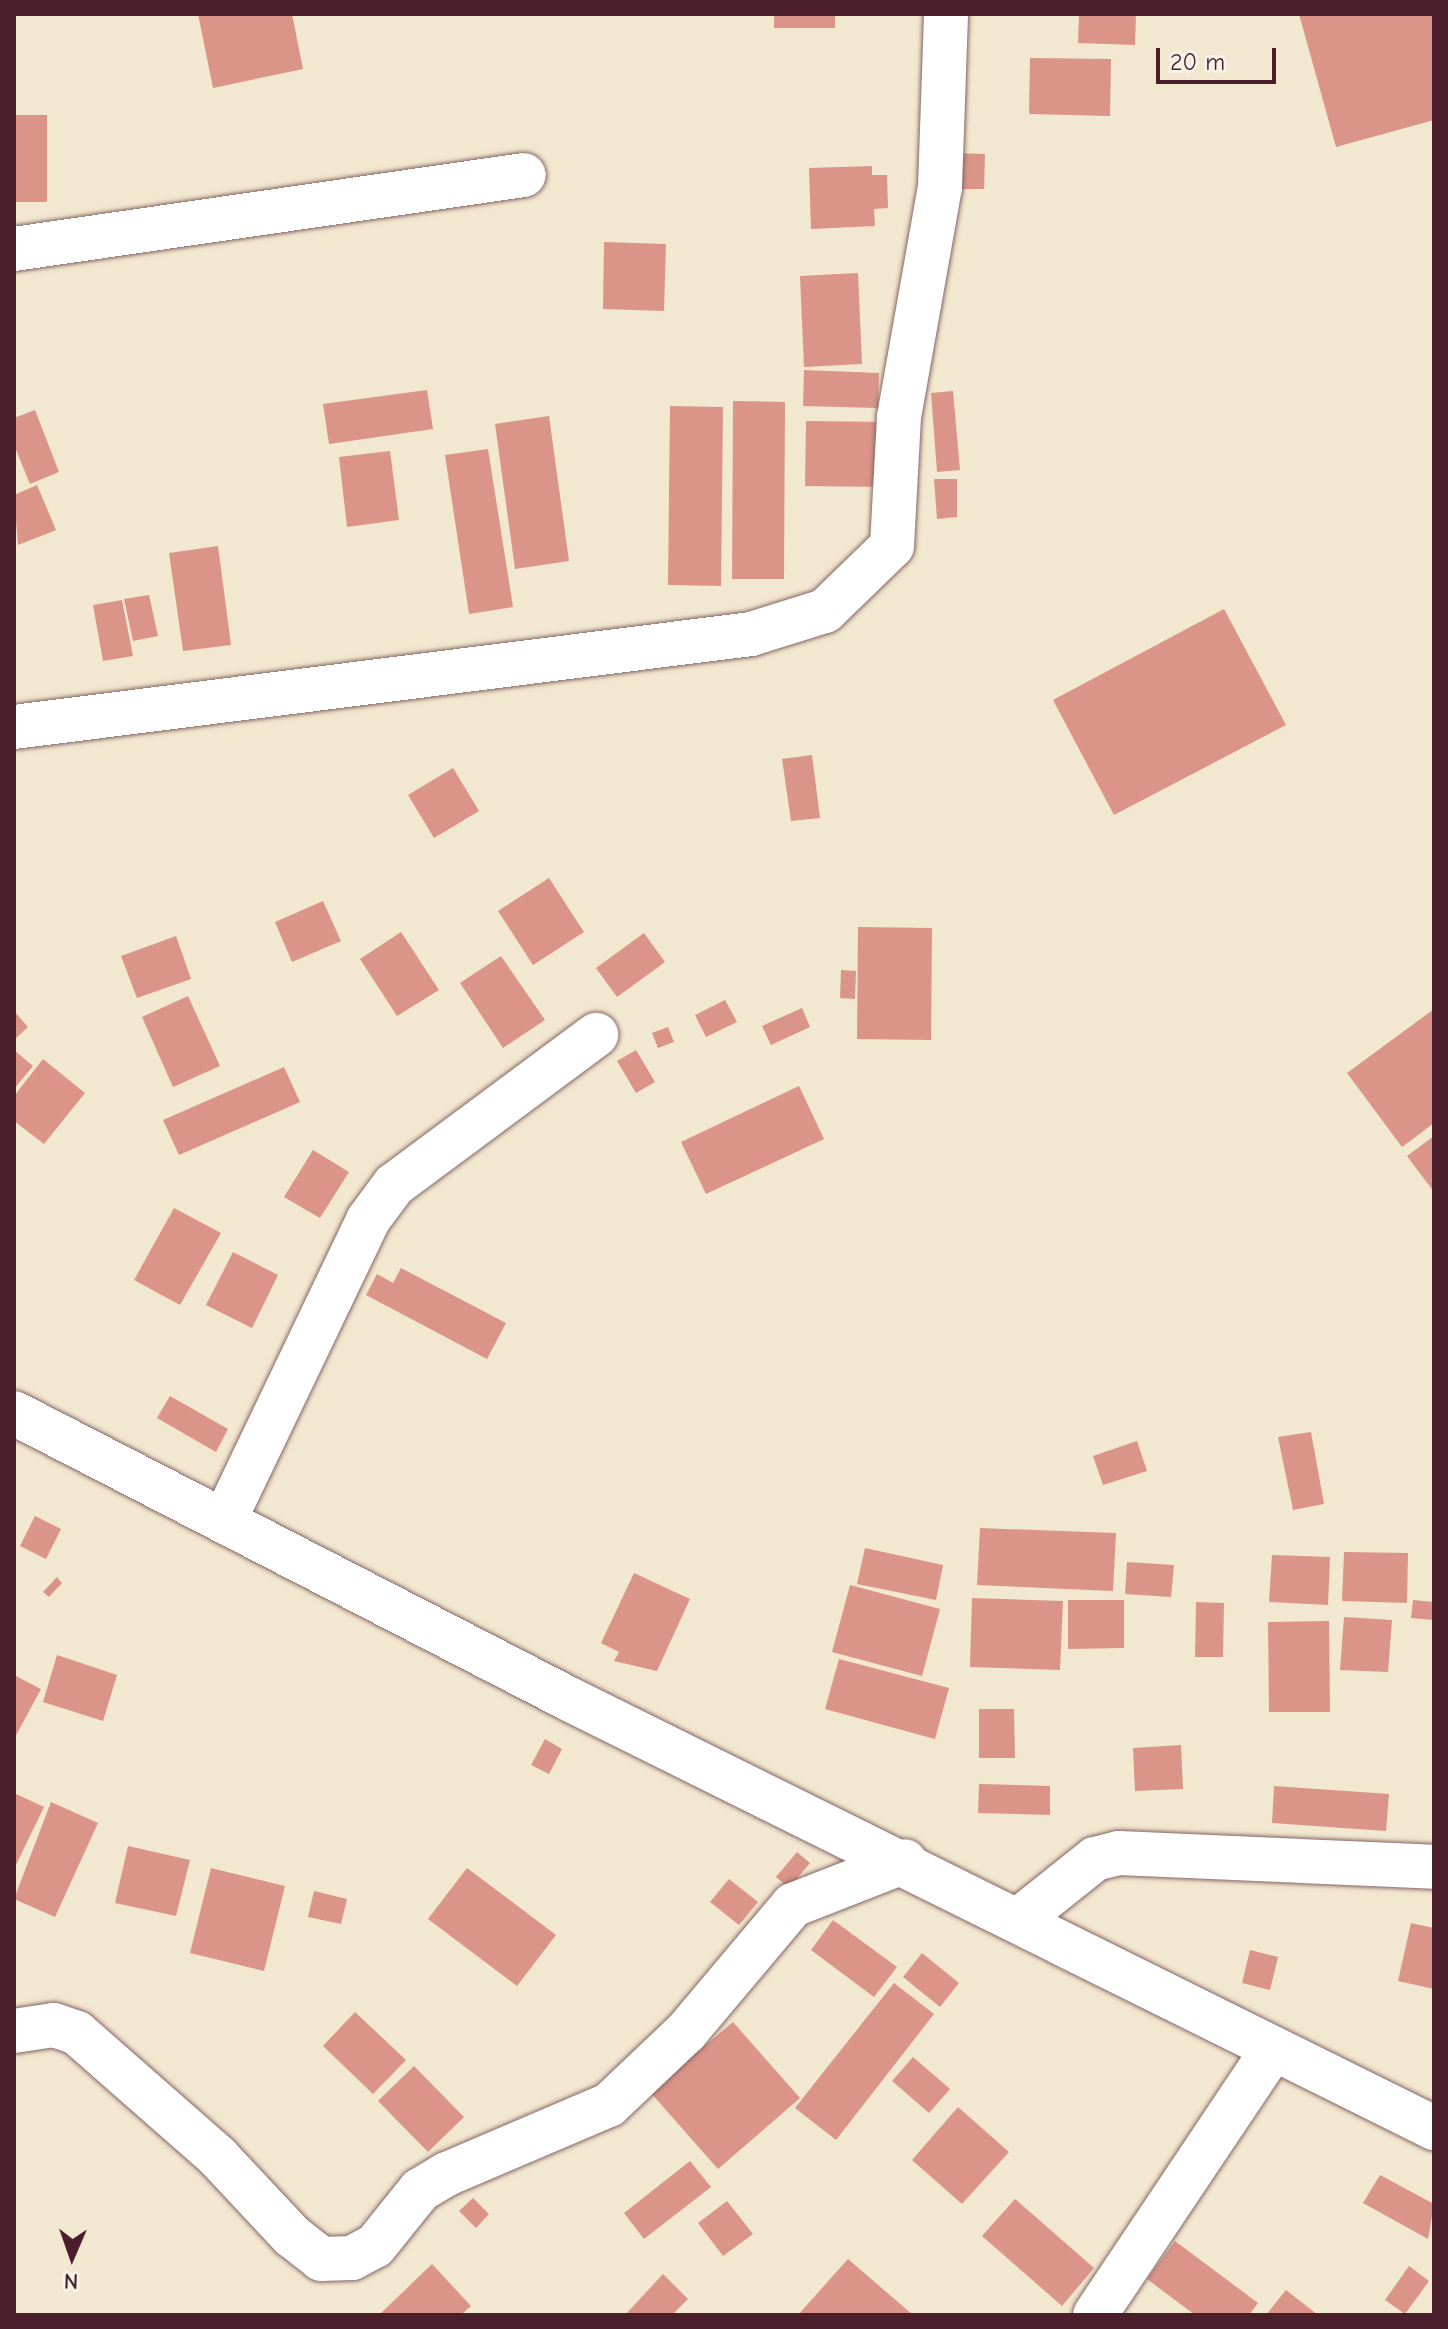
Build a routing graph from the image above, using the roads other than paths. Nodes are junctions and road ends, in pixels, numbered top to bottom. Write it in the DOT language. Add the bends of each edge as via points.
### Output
graph roads {
  1 [pos="946,14"];
  2 [pos="524,175"];
  3 [pos="14,249"];
  4 [pos="14,727"];
  5 [pos="596,1035"];
  6 [pos="14,1413"];
  7 [pos="224,1521"];
  8 [pos="905,1861"];
  9 [pos="1434,1867"];
  10 [pos="1021,1918"];
  11 [pos="14,2031"];
  12 [pos="1273,2049"];
  13 [pos="1434,2128"];
  14 [pos="1095,2315"];
  1 -- 4 [label="street" via="940,187 899,417 892,546 825,611 751,634"];
  2 -- 3 [label="street"];
  5 -- 7 [label="street" via="487,1109 385,1197"];
  6 -- 7 [label="street"];
  7 -- 8 [label="street"];
  8 -- 10 [label="street"];
  8 -- 11 [label="street" via="793,1905 686,2032 609,2105 420,2190 375,2246 352,2258 321,2259 292,2236 218,2157 77,2033 54,2025"];
  9 -- 10 [label="street" via="1119,1853 1095,1859"];
  10 -- 12 [label="street"];
  12 -- 13 [label="street"];
  12 -- 14 [label="street"];
}
